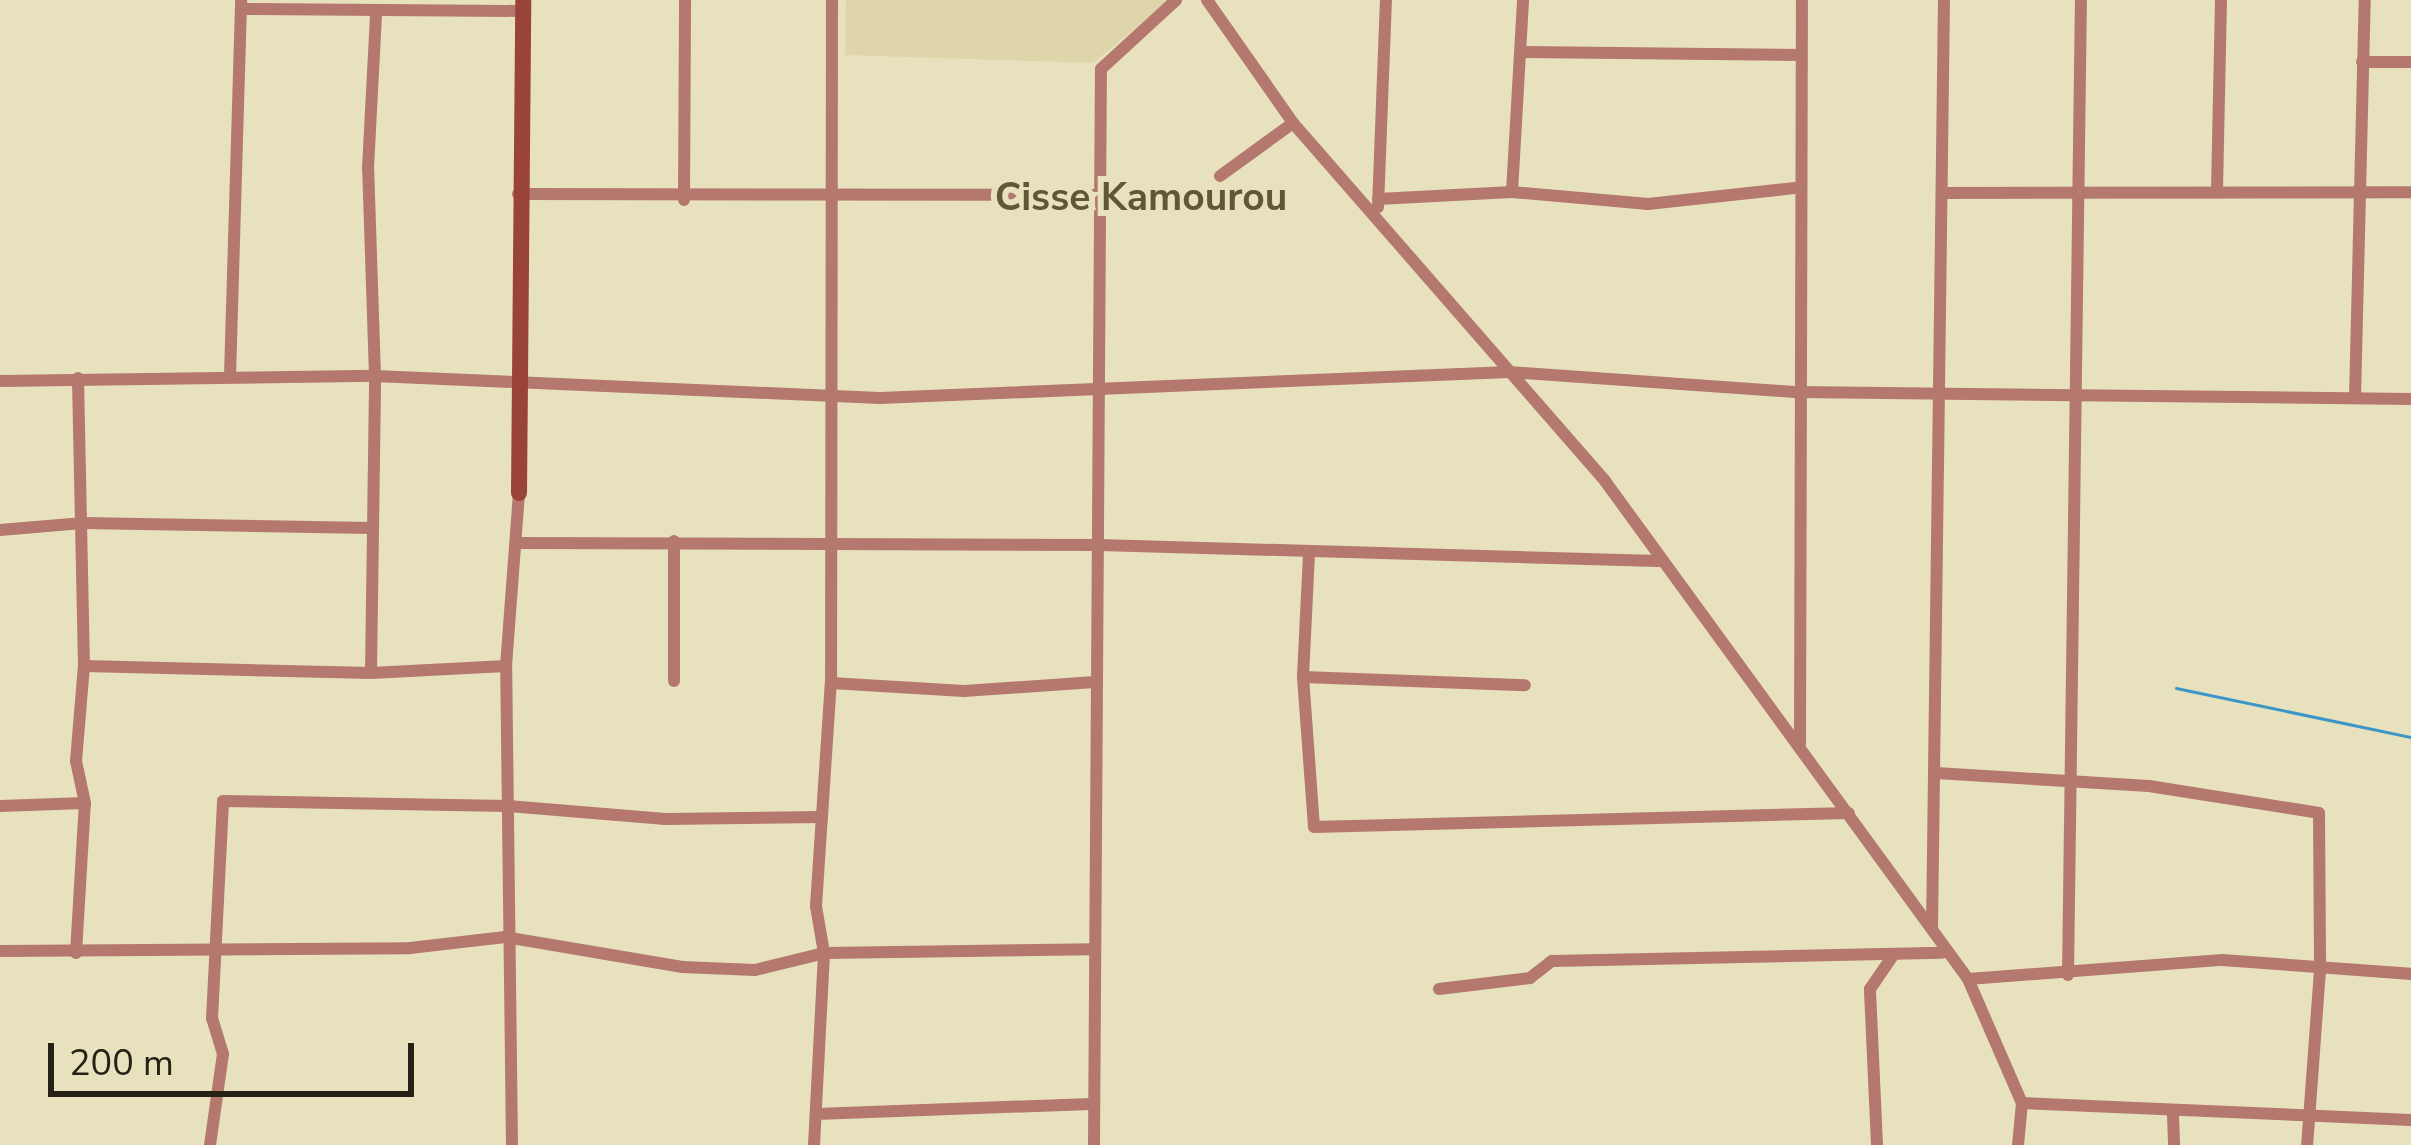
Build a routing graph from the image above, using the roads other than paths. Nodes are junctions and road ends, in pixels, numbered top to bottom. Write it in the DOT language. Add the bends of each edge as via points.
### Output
graph roads {
  1 [pos="685,0"];
  2 [pos="832,0"];
  3 [pos="1176,0"];
  4 [pos="1207,0"];
  5 [pos="1386,0"];
  6 [pos="1522,0"];
  7 [pos="1802,0"];
  8 [pos="1944,0"];
  9 [pos="2081,0"];
  10 [pos="2221,0"];
  11 [pos="2365,0"];
  12 [pos="241,4"];
  13 [pos="522,6"];
  14 [pos="376,13"];
  15 [pos="1521,52"];
  16 [pos="1798,55"];
  17 [pos="2362,62"];
  18 [pos="2411,62"];
  19 [pos="1293,123"];
  20 [pos="1220,176"];
  21 [pos="1796,188"];
  22 [pos="2217,191"];
  23 [pos="1512,192"];
  24 [pos="2359,192"];
  25 [pos="2411,192"];
  26 [pos="836,193"];
  27 [pos="1942,193"];
  28 [pos="518,194"];
  29 [pos="2077,194"];
  30 [pos="1101,195"];
  31 [pos="684,200"];
  32 [pos="1378,207"];
  33 [pos="1509,372"];
  34 [pos="230,376"];
  35 [pos="375,376"];
  36 [pos="78,378"];
  37 [pos="0,381"];
  38 [pos="519,384"];
  39 [pos="1798,392"];
  40 [pos="1940,392"];
  41 [pos="1099,393"];
  42 [pos="831,396"];
  43 [pos="2074,398"];
  44 [pos="2355,398"];
  45 [pos="2411,399"];
  46 [pos="519,494"];
  47 [pos="83,523"];
  48 [pos="372,528"];
  49 [pos="0,530"];
  50 [pos="674,541"];
  51 [pos="833,542"];
  52 [pos="516,543"];
  53 [pos="1100,545"];
  54 [pos="1309,554"];
  55 [pos="1659,560"];
  56 [pos="84,666"];
  57 [pos="506,666"];
  58 [pos="371,674"];
  59 [pos="1303,676"];
  60 [pos="674,681"];
  61 [pos="831,682"];
  62 [pos="1095,682"];
  63 [pos="1525,685"];
  64 [pos="1800,746"];
  65 [pos="1936,773"];
  66 [pos="2074,778"];
  67 [pos="85,803"];
  68 [pos="0,806"];
  69 [pos="508,806"];
  70 [pos="1849,813"];
  71 [pos="822,817"];
  72 [pos="1932,932"];
  73 [pos="505,937"];
  74 [pos="221,948"];
  75 [pos="1094,949"];
  76 [pos="0,951"];
  77 [pos="76,953"];
  78 [pos="824,953"];
  79 [pos="1942,953"];
  80 [pos="1894,954"];
  81 [pos="2320,970"];
  82 [pos="2411,974"];
  83 [pos="2068,975"];
  84 [pos="1968,979"];
  85 [pos="1439,989"];
  86 [pos="1091,1103"];
  87 [pos="2022,1103"];
  88 [pos="816,1114"];
  89 [pos="2173,1115"];
  90 [pos="2309,1118"];
  91 [pos="2411,1120"];
  92 [pos="210,1145"];
  93 [pos="512,1145"];
  94 [pos="814,1145"];
  95 [pos="1094,1145"];
  96 [pos="1877,1145"];
  97 [pos="2018,1145"];
  98 [pos="2174,1145"];
  99 [pos="2307,1145"];
  1 -- 31 [label="street"];
  2 -- 26 [label="street"];
  3 -- 30 [label="street" via="1100,69"];
  4 -- 19 [label="street"];
  5 -- 32 [label="street"];
  6 -- 15 [label="street"];
  7 -- 16 [label="street"];
  8 -- 27 [label="street"];
  9 -- 29 [label="street"];
  10 -- 22 [label="street"];
  11 -- 17 [label="street"];
  12 -- 14 [label="street"];
  12 -- 34 [label="street"];
  13 -- 14 [label="street"];
  13 -- 28 [label="street"];
  14 -- 35 [label="street" via="368,168"];
  15 -- 16 [label="street"];
  15 -- 23 [label="street"];
  16 -- 21 [label="street"];
  17 -- 18 [label="street"];
  17 -- 24 [label="street"];
  19 -- 20 [label="street"];
  19 -- 32 [label="street"];
  21 -- 23 [label="street" via="1648,205"];
  21 -- 39 [label="street"];
  22 -- 24 [label="street"];
  22 -- 29 [label="street"];
  23 -- 32 [label="street"];
  24 -- 25 [label="street"];
  24 -- 44 [label="street"];
  26 -- 30 [label="street"];
  26 -- 31 [label="street"];
  26 -- 42 [label="street"];
  27 -- 29 [label="street"];
  27 -- 40 [label="street"];
  28 -- 31 [label="street"];
  28 -- 38 [label="street"];
  29 -- 43 [label="street"];
  30 -- 41 [label="street"];
  32 -- 33 [label="street"];
  33 -- 39 [label="street"];
  33 -- 41 [label="street"];
  33 -- 55 [label="street" via="1605,481"];
  34 -- 35 [label="street"];
  34 -- 36 [label="street"];
  35 -- 38 [label="street"];
  35 -- 48 [label="street"];
  36 -- 37 [label="street"];
  36 -- 47 [label="street"];
  38 -- 42 [label="street"];
  38 -- 46 [label="street"];
  39 -- 40 [label="street"];
  39 -- 64 [label="street"];
  40 -- 43 [label="street"];
  40 -- 65 [label="street"];
  41 -- 42 [label="street"];
  41 -- 53 [label="street"];
  42 -- 51 [label="street"];
  43 -- 44 [label="street"];
  43 -- 66 [label="street"];
  44 -- 45 [label="street"];
  46 -- 52 [label="street"];
  47 -- 48 [label="street"];
  47 -- 49 [label="street"];
  47 -- 56 [label="street"];
  48 -- 58 [label="street"];
  50 -- 51 [label="street"];
  50 -- 52 [label="street"];
  50 -- 60 [label="street"];
  51 -- 53 [label="street"];
  51 -- 61 [label="street"];
  52 -- 57 [label="street"];
  53 -- 54 [label="street"];
  53 -- 62 [label="street"];
  54 -- 55 [label="street"];
  54 -- 59 [label="street"];
  55 -- 64 [label="street"];
  56 -- 58 [label="street"];
  56 -- 67 [label="street" via="76,761"];
  57 -- 58 [label="street"];
  57 -- 69 [label="street"];
  59 -- 63 [label="street"];
  59 -- 70 [label="street" via="1314,827"];
  61 -- 62 [label="street" via="964,691"];
  61 -- 71 [label="street"];
  62 -- 75 [label="street"];
  64 -- 70 [label="street"];
  65 -- 66 [label="street"];
  65 -- 72 [label="street"];
  66 -- 81 [label="street" via="2319,814"];
  66 -- 83 [label="street"];
  67 -- 68 [label="street"];
  67 -- 77 [label="street"];
  69 -- 71 [label="street" via="665,819"];
  69 -- 73 [label="street"];
  69 -- 74 [label="street" via="223,801"];
  70 -- 72 [label="street"];
  71 -- 78 [label="street" via="816,906"];
  72 -- 79 [label="street"];
  73 -- 74 [label="street" via="410,948"];
  73 -- 78 [label="street" via="682,968 754,970"];
  73 -- 93 [label="street"];
  74 -- 77 [label="street"];
  74 -- 92 [label="street" via="212,1019 224,1054"];
  75 -- 78 [label="street"];
  75 -- 86 [label="street"];
  76 -- 77 [label="street"];
  78 -- 88 [label="street"];
  79 -- 80 [label="street"];
  79 -- 84 [label="street"];
  80 -- 85 [label="street" via="1552,961 1530,978"];
  80 -- 96 [label="street" via="1870,989"];
  81 -- 82 [label="street"];
  81 -- 83 [label="street" via="2222,960"];
  81 -- 90 [label="street"];
  83 -- 84 [label="street"];
  84 -- 87 [label="street"];
  86 -- 88 [label="street"];
  86 -- 95 [label="street"];
  87 -- 89 [label="street"];
  87 -- 97 [label="street"];
  88 -- 94 [label="street"];
  89 -- 90 [label="street"];
  89 -- 98 [label="street"];
  90 -- 91 [label="street"];
  90 -- 99 [label="street"];
}
